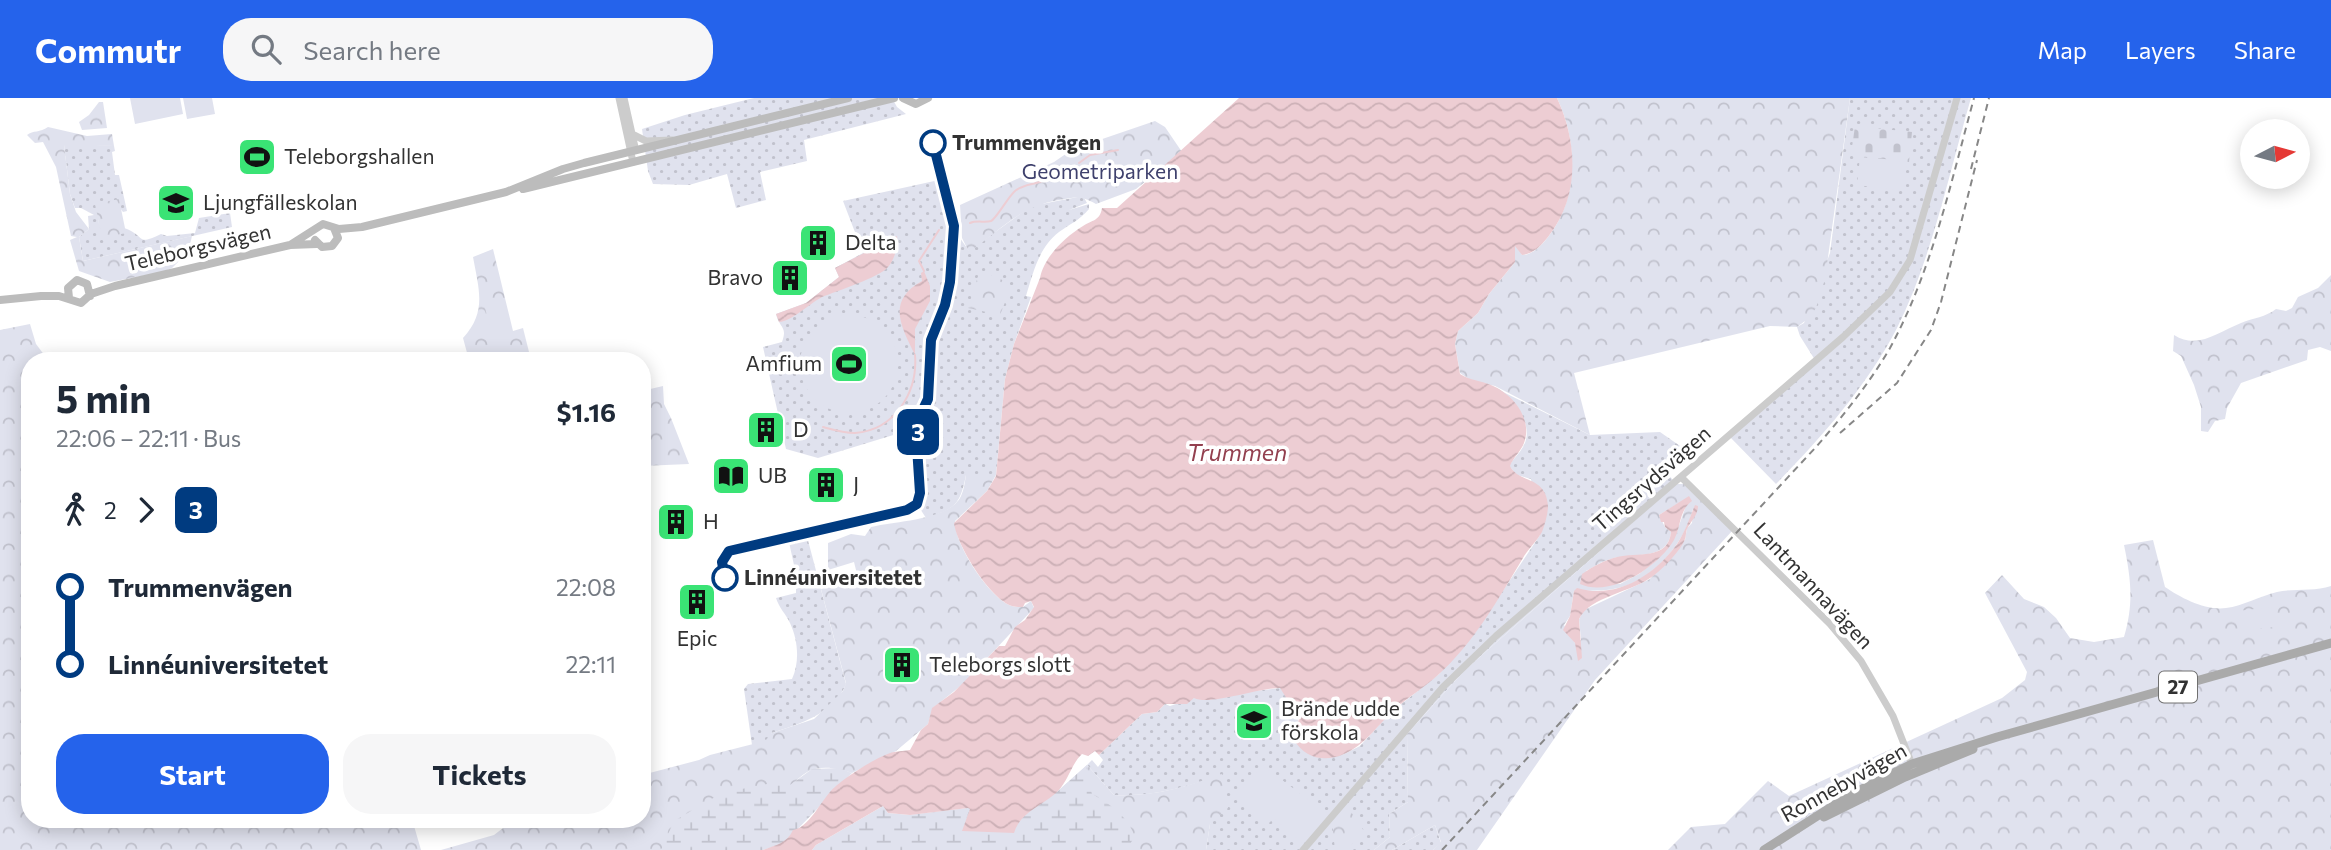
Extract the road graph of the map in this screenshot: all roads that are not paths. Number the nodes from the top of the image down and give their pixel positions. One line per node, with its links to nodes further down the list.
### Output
1 (619, 98): 9 (street)
2 (624, 98): 7 (street)
3 (848, 98): 8 (main road)
4 (900, 98): 5 (main road); 9 (main road)
5 (928, 98)
6 (1957, 98): 24 (street, Tingsrydsvägen)
7 (632, 134): 8 (street); 9 (street)
8 (673, 140): 9 (main road)
9 (634, 156): 10 (main road); 10 (main road)
10 (506, 191): 11 (main road)
11 (362, 227): 12 (main road); 14 (main road)
12 (334, 228): 13 (main road); 14 (main road)
13 (316, 229): 15 (main road); 16 (main road, Teleborgsvägen)
14 (337, 240): 15 (main road)
15 (317, 244): 16 (main road, Teleborgsvägen)
16 (290, 245): 18 (main road, Teleborgsvägen)
17 (88, 285): 18 (main road, Teleborgsvägen); 19 (main road); 21 (main road)
18 (115, 286): 21 (main road, Teleborgsvägen)
19 (68, 288): 20 (main road); 22 (main road)
20 (41, 296): 22 (main road); 23 (main road)
21 (90, 296): 22 (main road)
22 (69, 298)
23 (0, 300)
24 (1681, 477): 26 (street, Lantmannavägen); 27 (street, Tingsrydsvägen)
25 (2331, 643): 26 (main road, Ronnebyvägen / 27)
26 (1914, 768): 28 (main road, Ronnebyvägen / 27)
27 (1303, 850)
28 (1766, 850)

